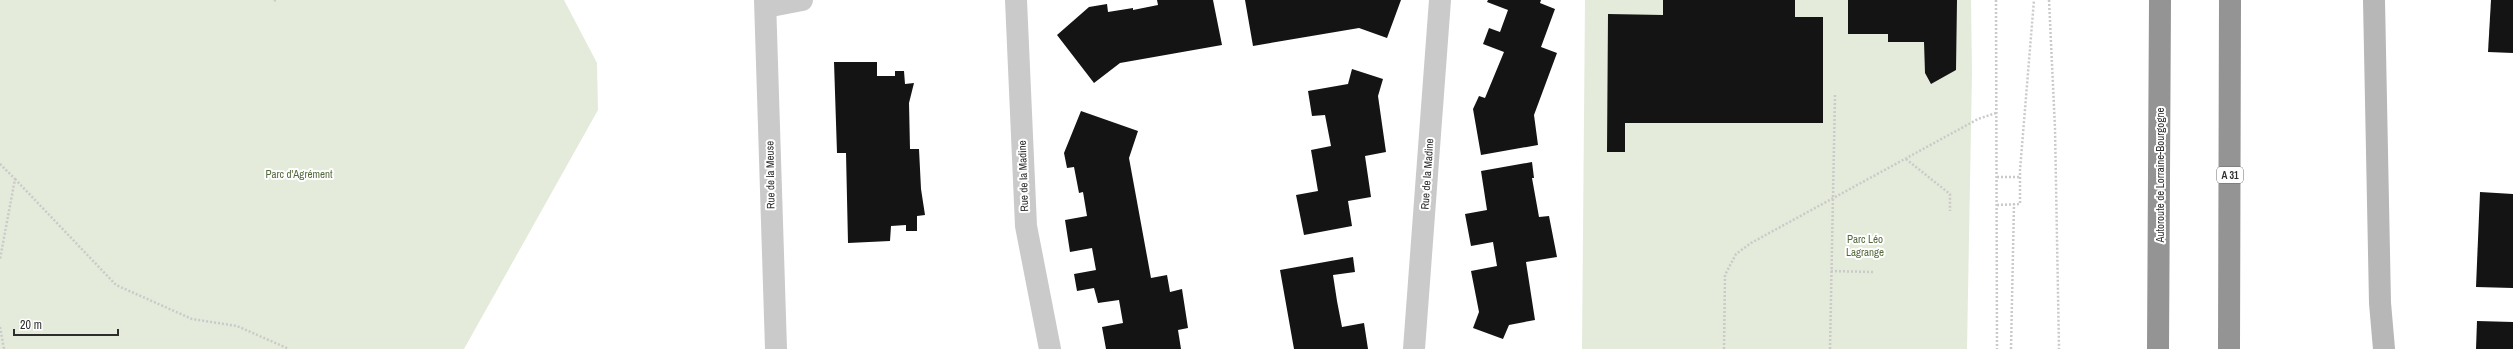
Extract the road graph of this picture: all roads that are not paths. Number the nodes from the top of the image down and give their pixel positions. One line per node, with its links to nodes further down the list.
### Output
1 (802, 0): 7 (street)
2 (1016, 0): 10 (street, Rue de la Madine)
3 (1440, 0): 11 (street, Rue de la Madine)
4 (2160, 0): 12 (highway, Autoroute de Lorraine-Bourgogne)
5 (2230, 0): 13 (highway, A 31)
6 (2374, 0): 8 (main road)
7 (766, 3): 9 (street, Rue de la Meuse)
8 (2380, 303): 14 (main road); 15 (main road)
9 (776, 349)
10 (1050, 349)
11 (1414, 349)
12 (2158, 349)
13 (2229, 349)
14 (2377, 349)
15 (2384, 349)

